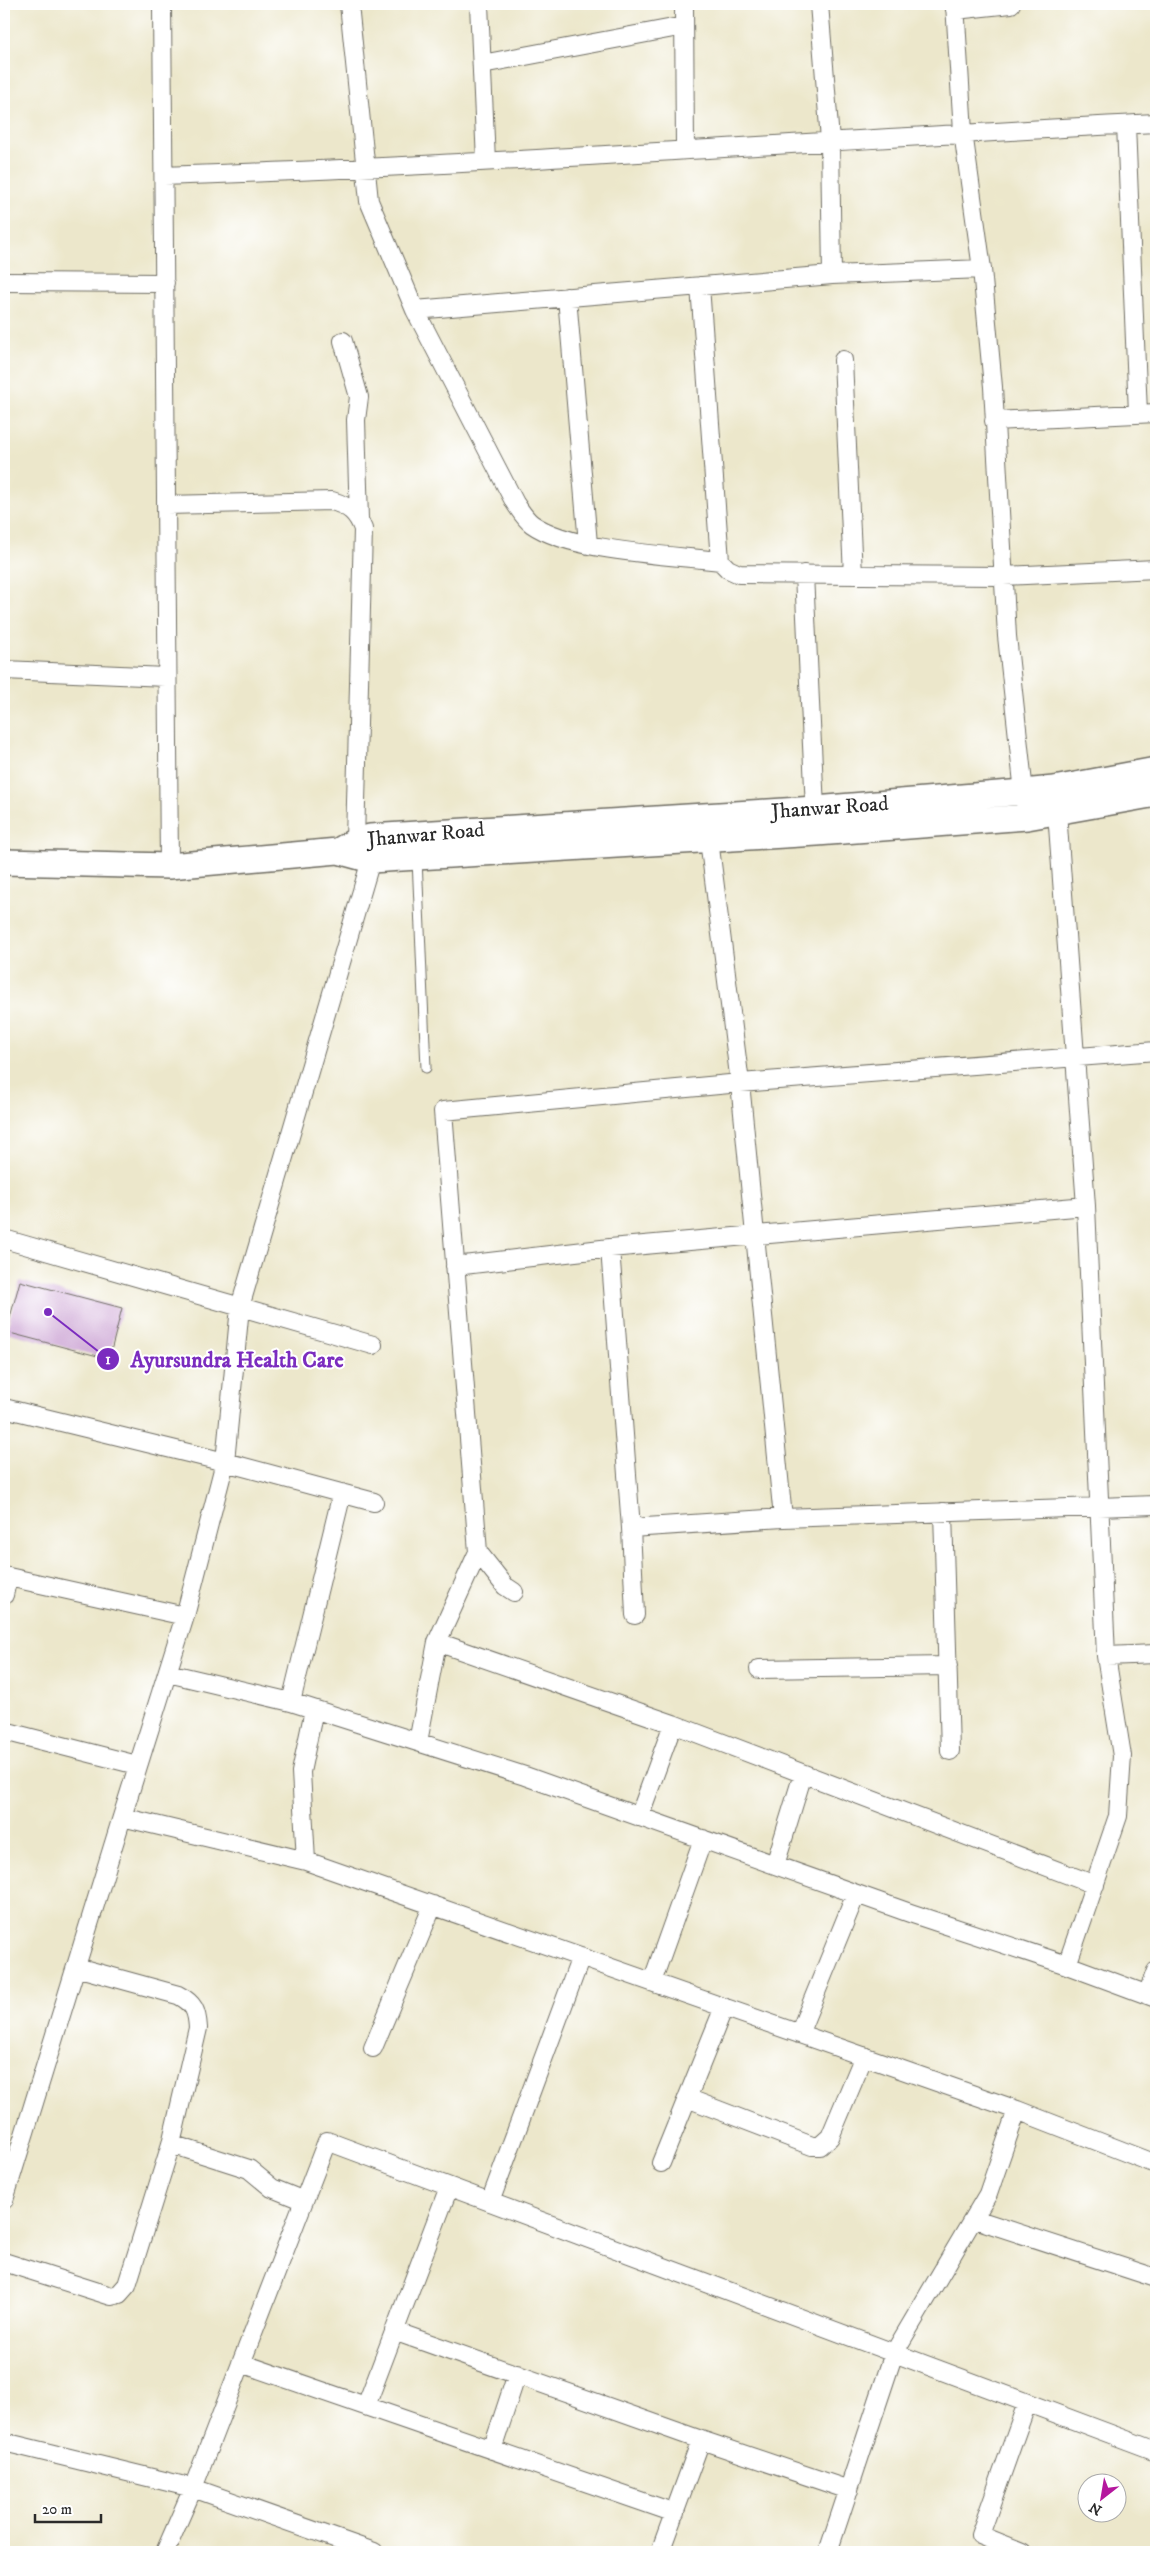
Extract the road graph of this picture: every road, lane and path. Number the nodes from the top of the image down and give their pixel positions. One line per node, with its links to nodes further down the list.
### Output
1 (162, 4): 17 (street)
2 (349, 4): 16 (street)
3 (479, 4): 9 (street)
4 (684, 4): 8 (street)
5 (819, 4): 13 (street)
6 (1011, 4): 7 (street)
7 (955, 7): 12 (street)
8 (684, 26): 9 (street); 14 (street)
9 (482, 64): 15 (street)
10 (1156, 123): 11 (street)
11 (1126, 125): 12 (street); 27 (street)
12 (963, 132): 13 (street); 18 (street)
13 (830, 140): 14 (street); 19 (street)
14 (685, 149): 15 (street)
15 (486, 162): 16 (street)
16 (367, 169): 17 (street); 24 (street)
17 (164, 176): 21 (street)
18 (982, 269): 19 (street); 29 (street)
19 (832, 275): 22 (street)
20 (4, 282): 21 (street)
21 (165, 283): 30 (street)
22 (700, 286): 23 (street); 33 (street)
23 (567, 297): 24 (street); 32 (street)
24 (415, 310): 32 (street)
25 (343, 341): 31 (street)
26 (843, 360): 36 (street)
27 (1138, 413): 28 (street); 29 (street)
28 (1156, 413)
29 (994, 421): 37 (street)
30 (166, 505): 31 (street); 39 (street)
31 (359, 519): 47 (street)
32 (588, 544): 33 (street)
33 (720, 561): 35 (street)
34 (1156, 569): 37 (street)
35 (804, 574): 36 (street); 43 (street)
36 (853, 575): 37 (street)
37 (1003, 576): 41 (street)
38 (4, 670): 39 (street)
39 (166, 677): 50 (street)
40 (1156, 770): 41 (street, Jhanwar Road)
41 (1023, 792): 43 (street, Jhanwar Road); 45 (street)
42 (1156, 794): 44 (street, Jhanwar Road)
43 (815, 810): 47 (street, Jhanwar Road)
44 (1057, 812): 45 (street, Jhanwar Road); 52 (street)
45 (1027, 817): 46 (street, Jhanwar Road)
46 (709, 840): 48 (street, Jhanwar Road); 54 (street)
47 (355, 851): 48 (street, Jhanwar Road); 50 (street); 60 (street)
48 (417, 857): 53 (lane)
49 (4, 862): 50 (street)
50 (169, 866)
51 (1156, 1050): 52 (street)
52 (1077, 1058): 54 (street); 55 (street)
53 (426, 1068)
54 (740, 1083): 56 (street); 59 (street)
55 (1086, 1206): 56 (street); 67 (street)
56 (755, 1237): 58 (street); 69 (street)
57 (4, 1239): 60 (street)
58 (610, 1248): 59 (street); 70 (street)
59 (455, 1266): 71 (street)
60 (240, 1307): 61 (street); 63 (street)
61 (373, 1346)
62 (4, 1408): 63 (street)
63 (225, 1462): 64 (street); 75 (street)
64 (342, 1493): 65 (street); 83 (street)
65 (374, 1502)
66 (1156, 1504): 67 (street)
67 (1099, 1507): 68 (street); 79 (street)
68 (943, 1512): 69 (street); 80 (street)
69 (783, 1518): 70 (street)
70 (630, 1528): 76 (street)
71 (478, 1552): 73 (street); 77 (street)
72 (6, 1577): 74 (street); 75 (street)
73 (514, 1592)
74 (4, 1595)
75 (185, 1616): 82 (street)
76 (635, 1616)
77 (437, 1642): 85 (street); 87 (street)
78 (1156, 1654): 79 (street)
79 (1106, 1656): 96 (street)
80 (948, 1666): 81 (street); 88 (street)
81 (760, 1669)
82 (168, 1673): 83 (street); 89 (street)
83 (291, 1702): 84 (street)
84 (314, 1710): 87 (street); 94 (street)
85 (673, 1724): 90 (street); 92 (street)
86 (4, 1732): 89 (street)
87 (418, 1742): 92 (street)
88 (950, 1751)
89 (137, 1765): 91 (street)
90 (803, 1774): 95 (street); 96 (street)
91 (122, 1817): 94 (street); 101 (street)
92 (639, 1817): 93 (street)
93 (703, 1839): 95 (street); 103 (street)
94 (306, 1860): 98 (street)
95 (775, 1865): 97 (street)
96 (1095, 1885): 100 (street)
97 (856, 1894): 100 (street); 106 (street)
98 (433, 1905): 99 (street); 107 (street)
99 (581, 1957): 103 (street); 117 (street)
100 (1067, 1965): 104 (street)
101 (76, 1967): 111 (street); 115 (street)
102 (1156, 1971): 104 (street)
103 (652, 1982): 105 (street)
104 (1152, 1996)
105 (724, 2007): 106 (street); 109 (street)
106 (799, 2034): 108 (street)
107 (373, 2048)
108 (864, 2056): 109 (street); 110 (street)
109 (687, 2098): 112 (street)
110 (1017, 2110): 113 (street); 118 (street)
111 (171, 2144): 116 (street); 119 (street)
112 (661, 2163)
113 (1156, 2164)
114 (449, 2187): 116 (street); 117 (street); 121 (street)
115 (4, 2200)
116 (304, 2201): 123 (street)
117 (490, 2202): 122 (street)
118 (975, 2219): 120 (street); 122 (street)
119 (4, 2262)
120 (1156, 2278)
121 (394, 2331): 124 (street); 126 (street)
122 (894, 2353): 125 (street); 132 (street)
123 (242, 2363): 126 (street); 131 (street)
124 (517, 2374): 127 (street); 129 (street)
125 (1027, 2403): 130 (street); 134 (street)
126 (366, 2406): 129 (street)
127 (701, 2440): 132 (street); 133 (street)
128 (4, 2442): 131 (street)
129 (492, 2450): 133 (street)
130 (1156, 2452)
131 (193, 2488): 135 (street); 136 (street)
132 (849, 2490): 138 (street)
133 (675, 2513): 137 (street)
134 (1003, 2549): 139 (street)
135 (165, 2552)
136 (374, 2552)
137 (660, 2552)
138 (828, 2552)
139 (1022, 2552)

